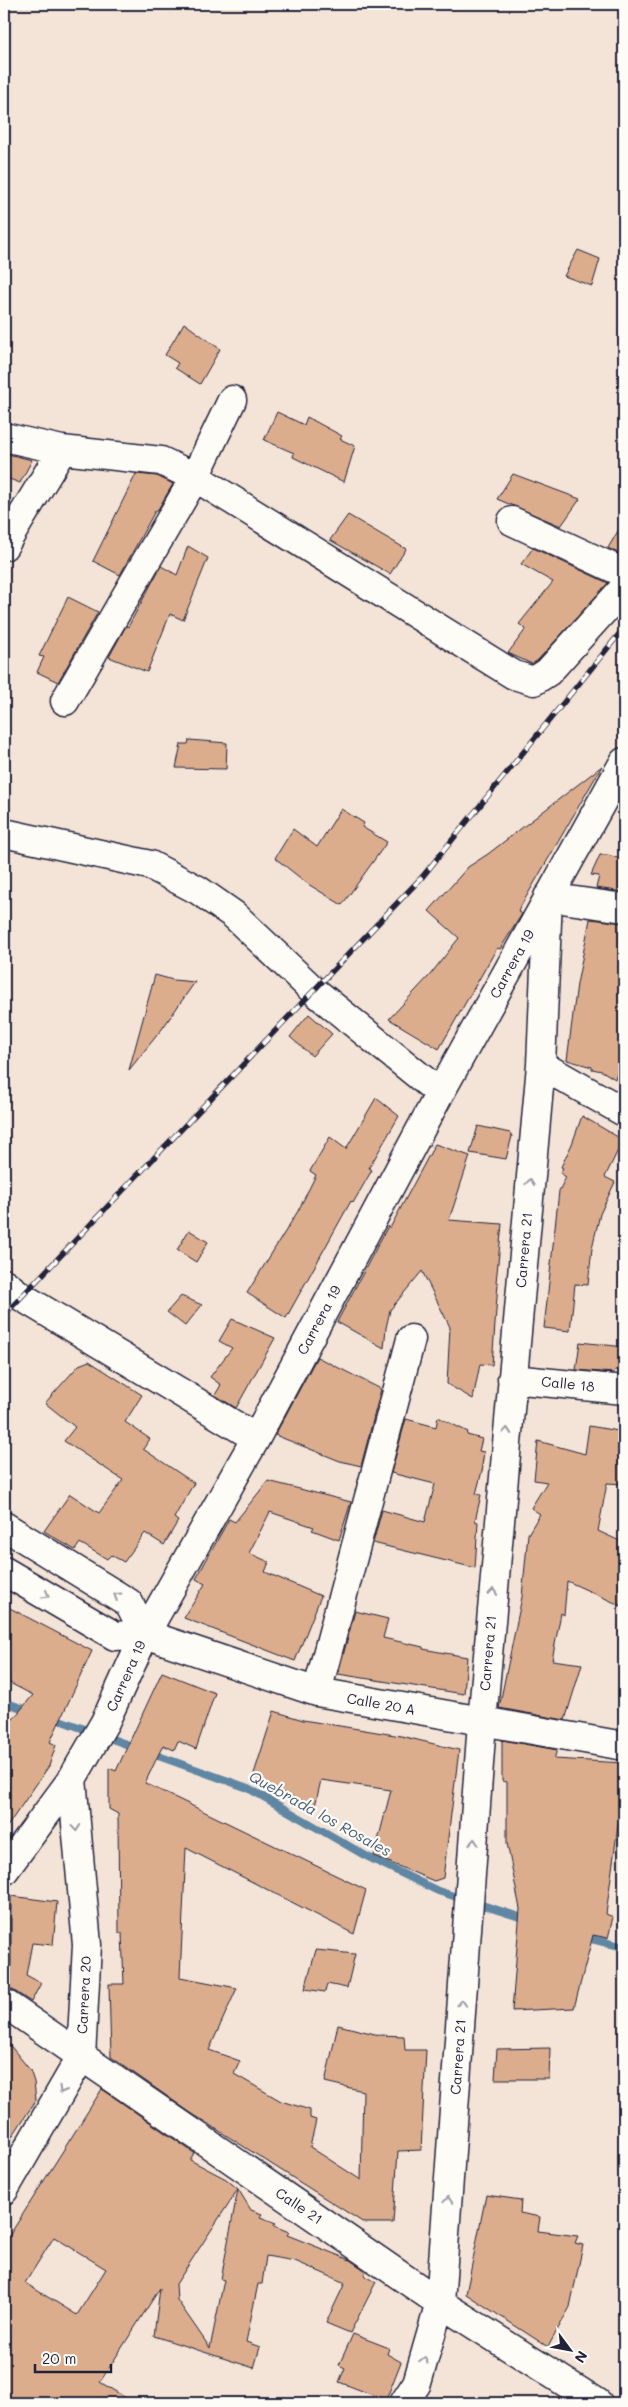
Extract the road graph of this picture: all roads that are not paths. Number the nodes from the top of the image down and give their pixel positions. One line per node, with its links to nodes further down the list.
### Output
1 (232, 400): 4 (street)
2 (4, 437): 3 (street)
3 (62, 450): 4 (street); 6 (street)
4 (195, 477): 8 (street); 9 (street)
5 (512, 521): 7 (street)
6 (4, 546)
7 (624, 573)
8 (624, 588)
9 (65, 701)
10 (624, 762): 12 (street, Carrera 19)
11 (4, 832): 15 (street)
12 (548, 897): 13 (street); 14 (street, Carrera 21); 15 (street, Carrera 19)
13 (624, 908)
14 (541, 1065): 16 (street); 19 (street, Carrera 21, one-way to 14)
15 (440, 1093): 21 (street, Carrera 19)
16 (624, 1112)
17 (4, 1283): 21 (street)
18 (411, 1339): 25 (street)
19 (512, 1379): 20 (street, Calle 18); 26 (street, Carrera 21, one-way to 19)
20 (624, 1390)
21 (256, 1438): 24 (street, Carrera 19)
22 (4, 1526): 24 (street, one-way to 22)
23 (4, 1571): 24 (street, Calle 20 A, one-way to 24)
24 (145, 1634): 25 (street, Calle 20 A); 28 (street, Carrera 19)
25 (317, 1692): 26 (street, Calle 20 A)
26 (482, 1722): 27 (street, Calle 20 A); 33 (street, Carrera 21, one-way to 26)
27 (624, 1746)
28 (76, 1773): 29 (street, Carrera 19); 31 (street, Carrera 20, one-way to 31)
29 (4, 1871)
30 (4, 2003): 31 (street, Calle 21)
31 (81, 2057): 32 (street, Carrera 20, one-way to 32); 33 (street, Calle 21)
32 (4, 2190)
33 (440, 2303): 34 (street, Carrera 21, one-way to 33); 35 (street, Calle 21)
34 (404, 2403)
35 (598, 2403)

